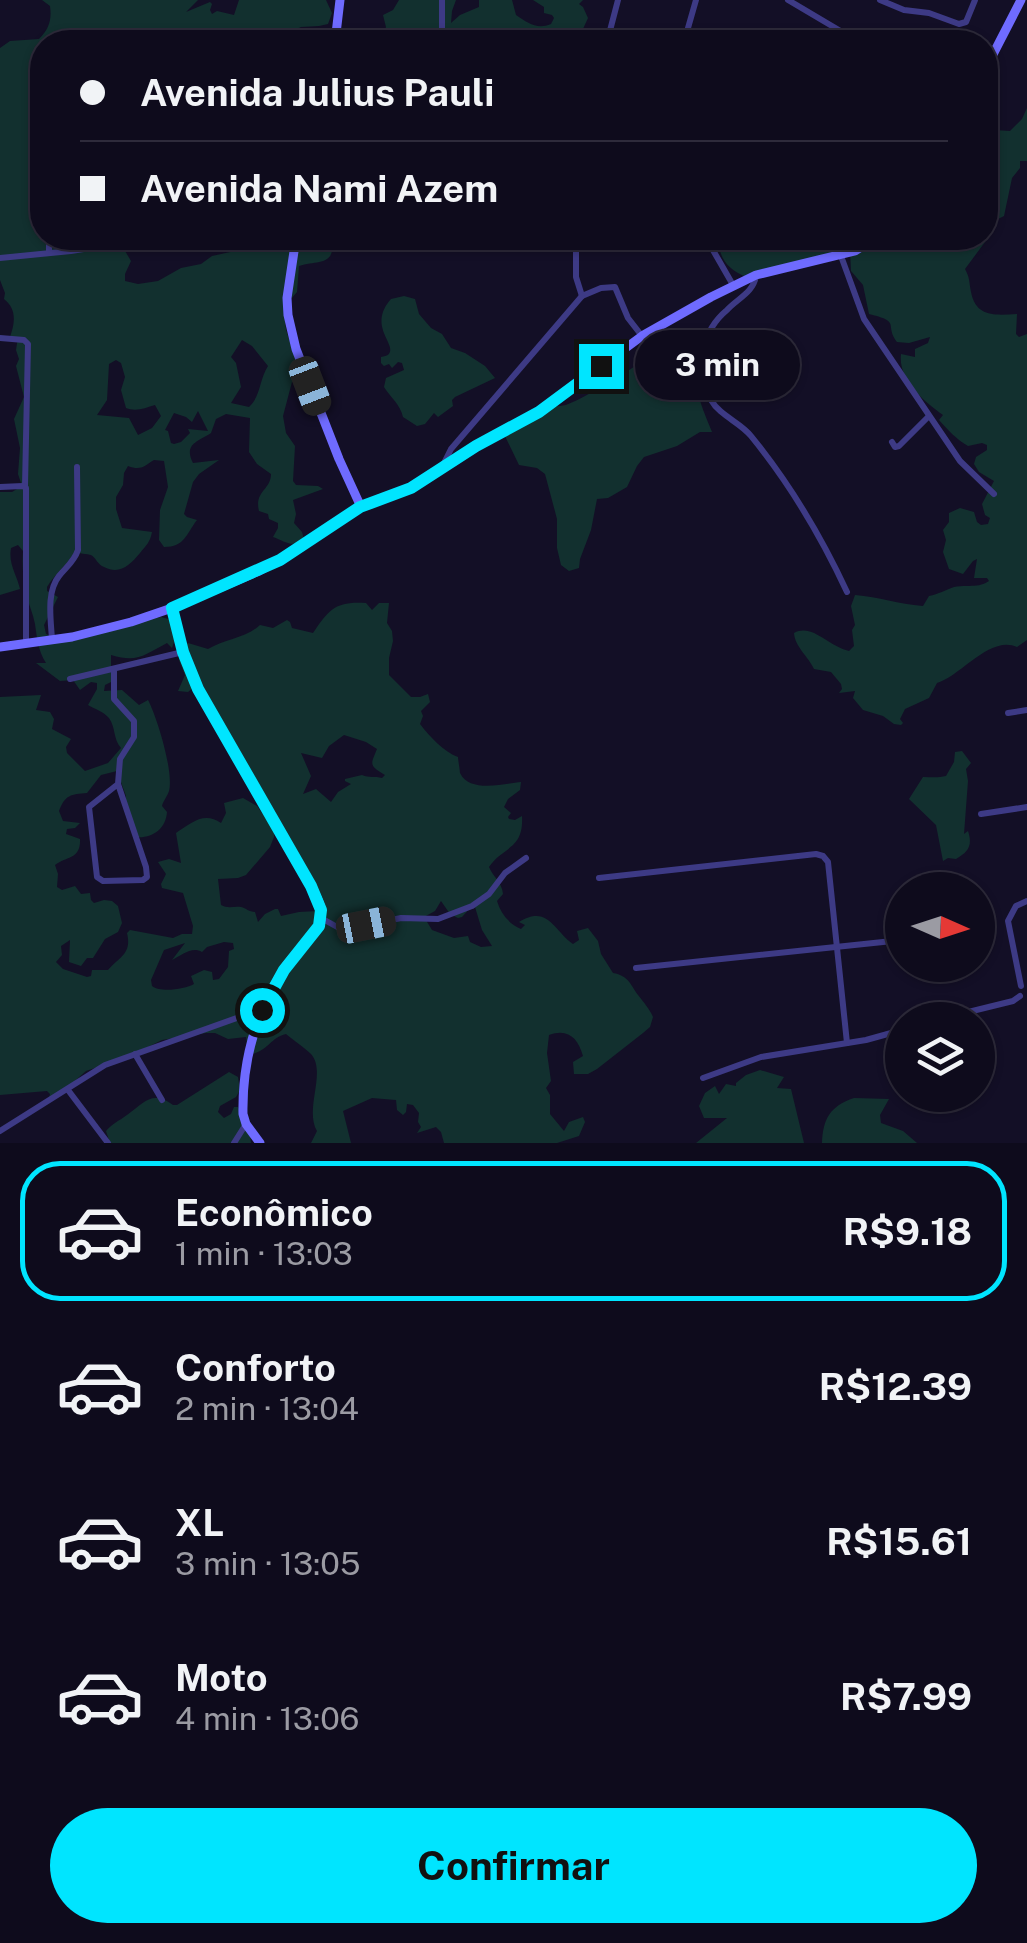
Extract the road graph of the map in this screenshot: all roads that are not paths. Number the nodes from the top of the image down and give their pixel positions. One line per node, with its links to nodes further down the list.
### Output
1 (340, 0): 9 (street)
2 (442, 0): 10 (street)
3 (618, 0): 11 (street)
4 (696, 0): 12 (street)
5 (788, 0): 13 (street)
6 (880, 0): 7 (street)
7 (975, 0)
8 (1021, 0): 14 (street)
9 (336, 30)
10 (442, 30)
11 (610, 30)
12 (687, 30)
13 (839, 30)
14 (998, 45)
15 (49, 250): 21 (street)
16 (75, 250): 21 (street)
17 (294, 250): 36 (street)
18 (576, 250): 26 (street)
19 (713, 250): 25 (street)
20 (857, 250): 22 (street)
21 (49, 254): 23 (street)
22 (841, 256): 24 (street); 29 (street)
23 (0, 258)
24 (756, 275): 25 (street); 37 (street)
25 (732, 285): 27 (street)
26 (582, 296): 27 (street); 32 (street)
27 (642, 336): 32 (street)
28 (0, 338): 33 (street)
29 (929, 416): 30 (street); 35 (street)
30 (892, 442)
31 (77, 467): 39 (street)
32 (442, 468): 36 (street)
33 (25, 486): 34 (street); 40 (street)
34 (0, 487)
35 (994, 494)
36 (360, 507): 38 (street)
37 (847, 592)
38 (172, 608): 39 (street); 42 (street)
39 (52, 640): 40 (street)
40 (26, 642): 41 (street)
41 (0, 646)
42 (183, 652): 43 (street); 53 (street)
43 (114, 670): 44 (street); 47 (street)
44 (70, 679)
45 (1027, 710): 46 (street)
46 (1008, 713)
47 (118, 784): 47 (street)
48 (1027, 806): 49 (street)
49 (982, 814)
50 (526, 858): 53 (street)
51 (599, 878): 55 (street)
52 (1027, 901): 57 (street)
53 (321, 918): 60 (street)
54 (885, 942): 55 (street)
55 (837, 946): 56 (street); 62 (street)
56 (636, 968)
57 (1024, 986): 58 (street)
58 (1023, 997): 59 (street)
59 (995, 1005)
60 (262, 1010): 63 (street); 67 (street)
61 (885, 1034): 62 (street)
62 (848, 1043): 64 (street)
63 (135, 1054): 65 (street); 66 (street)
64 (702, 1078)
65 (68, 1090): 68 (street); 69 (street)
66 (162, 1100)
67 (246, 1124): 70 (street); 71 (street)
68 (0, 1131)
69 (108, 1143)
70 (234, 1143)
71 (260, 1143)

